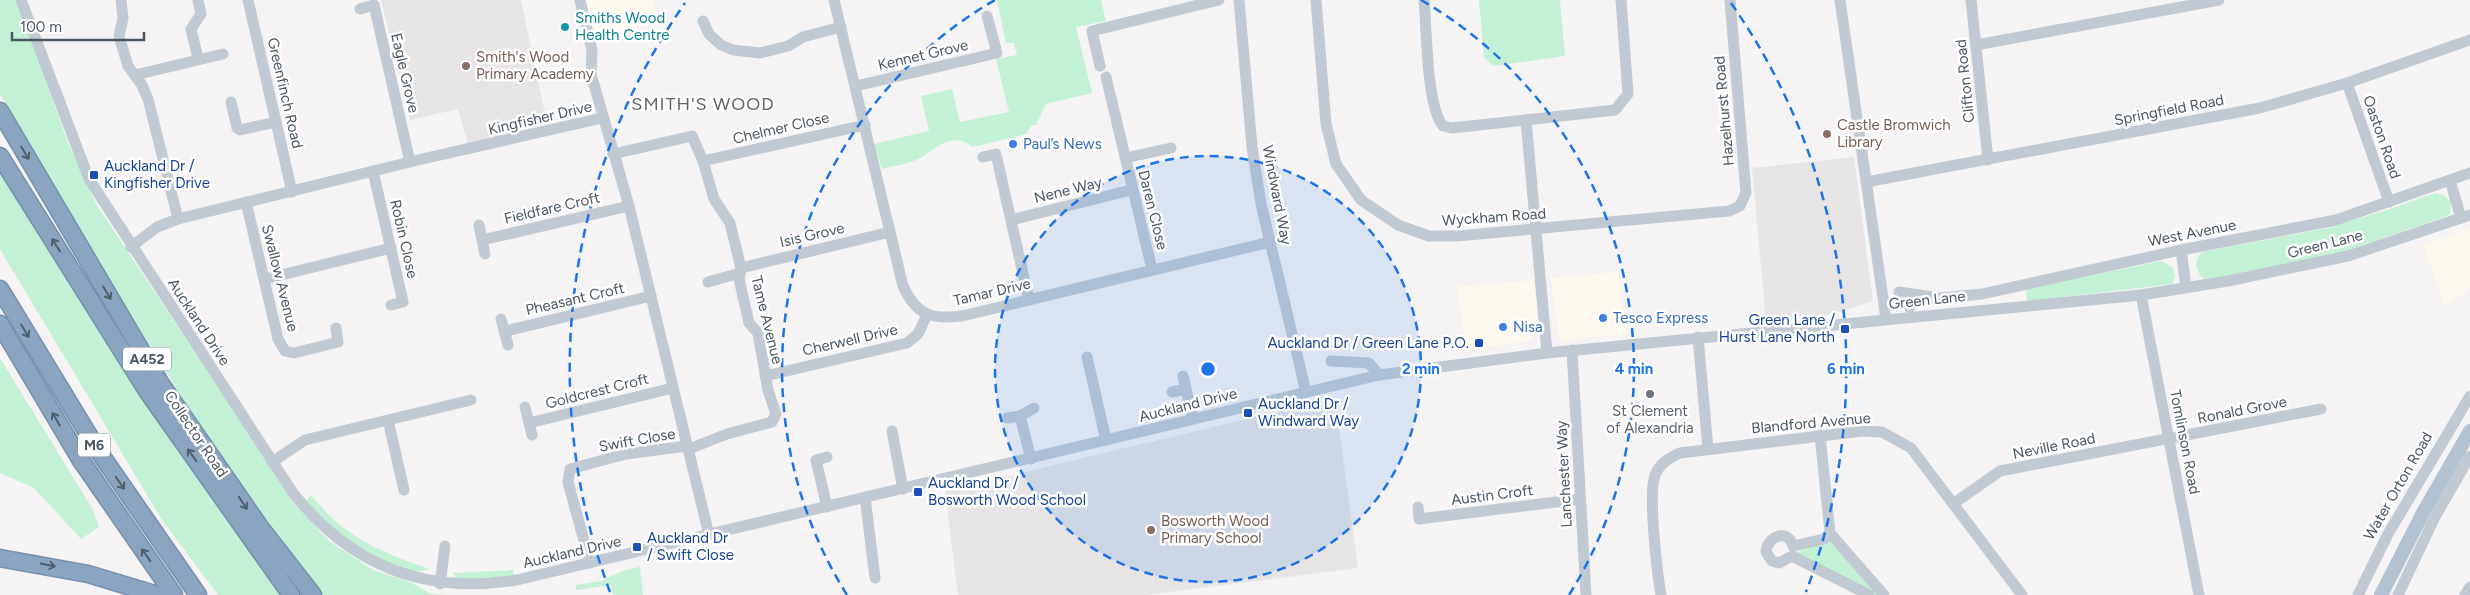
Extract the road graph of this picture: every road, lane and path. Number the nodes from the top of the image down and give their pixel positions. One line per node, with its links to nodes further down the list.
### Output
1 (21, 0): 61 (street, Auckland Drive)
2 (121, 0): 25 (street)
3 (198, 0): 23 (street)
4 (248, 0): 33 (street, Greenfinch Road)
5 (580, 0): 31 (street)
6 (834, 0): 19 (street)
7 (1219, 0): 24 (street)
8 (1239, 0): 60 (street, Windward Way)
9 (1316, 0): 57 (street, Wyckham Road)
10 (1424, 0): 32 (street)
11 (1621, 0): 32 (street)
12 (1730, 0): 52 (street, Hazelhurst Road)
13 (1840, 0): 46 (street)
14 (1971, 0): 21 (street, Clifton Road)
15 (2219, 0): 21 (street)
16 (360, 8): 42 (street, Eagle Grove)
17 (987, 16): 28 (street, Kennet Grove)
18 (703, 21): 19 (street)
19 (841, 27): 28 (street)
20 (2470, 40): 27 (street, Springfield Road)
21 (1976, 45): 40 (street, Clifton Road)
22 (223, 54): 23 (street)
23 (198, 59): 25 (street)
24 (1100, 66)
25 (135, 75): 54 (street)
26 (1106, 77): 39 (street, Daren Close)
27 (2347, 82): 40 (street, Springfield Road); 50 (street, Oaston Road)
28 (856, 86): 34 (street)
29 (231, 102): 33 (street)
30 (0, 111): 140 (highway, Collector Road / A452, one-way to 140)
31 (602, 118): 36 (street, Kingfisher Drive); 42 (street, Kingfisher Drive)
32 (1526, 120): 57 (street)
33 (276, 122): 48 (street, Greenfinch Road)
34 (865, 125): 41 (street, Chelmer Close); 58 (street)
35 (1171, 148): 39 (street, Daren Close)
36 (613, 154): 41 (street, Tame Avenue); 51 (street, Kingfisher Drive)
37 (0, 156): 139 (highway, Collector Road / A452, one-way to 37)
38 (983, 157): 55 (street)
39 (1124, 158): 47 (street, Daren Close)
40 (1988, 160): 46 (street, Springfield Road)
41 (703, 161): 66 (street, Tame Avenue)
42 (410, 162): 43 (street, Kingfisher Drive)
43 (373, 171): 48 (street, Kingfisher Drive); 62 (street, Robin Close)
44 (2470, 173): 45 (street, West Avenue)
45 (2450, 180): 50 (street, West Avenue); 53 (street)
46 (1866, 182): 80 (street)
47 (1131, 190): 55 (street, Nene Way); 65 (street, Daren Close)
48 (292, 192): 49 (street, Kingfisher Drive)
49 (246, 202): 54 (street, Kingfisher Drive); 67 (street, Swallow Avenue)
50 (2389, 202): 63 (street, West Avenue)
51 (629, 206): 59 (street, Fieldfare Croft); 74 (street, Kingfisher Drive)
52 (1729, 211): 57 (street, Wyckham Road)
53 (2465, 216): 69 (street, Green Lane)
54 (178, 219): 61 (street, Kingfisher Drive)
55 (1011, 220): 75 (street)
56 (479, 225): 59 (street)
57 (1535, 230): 87 (street)
58 (890, 232): 66 (street, Isis Grove); 78 (street)
59 (482, 240): 64 (street)
60 (1270, 242): 65 (street, Tamar Drive); 96 (street, Windward Way)
61 (131, 247): 118 (street, Auckland Drive)
62 (391, 248): 67 (street); 76 (street, Robin Close)
63 (2181, 250): 69 (street); 73 (street, West Avenue)
64 (486, 254)
65 (1152, 269): 75 (street, Tamar Drive)
66 (741, 271): 68 (street, Isis Grove); 91 (street, Tame Avenue)
67 (265, 279): 82 (street, Swallow Avenue)
68 (708, 282)
69 (2186, 287): 72 (street, Green Lane)
70 (0, 289): 138 (highway, M6, one-way to 138)
71 (1899, 292): 73 (street, West Avenue)
72 (2140, 294): 80 (street, Green Lane); 112 (street, Tomlinson Road)
73 (1914, 295): 77 (street)
74 (651, 296): 83 (street, Pheasant Croft); 93 (street, Kingfisher Drive)
75 (1029, 300): 78 (street, Tamar Drive)
76 (391, 305)
77 (1910, 308)
78 (927, 315): 91 (street, Cherwell Drive)
79 (501, 319): 83 (street)
80 (1886, 319): 84 (street, Green Lane)
81 (0, 324): 137 (highway, M6, one-way to 81)
82 (336, 328)
83 (506, 331): 85 (street)
84 (1698, 337): 86 (street, Green Lane); 114 (street)
85 (508, 345)
86 (1572, 350): 87 (street, Green Lane); 122 (street, Lanchester Way)
87 (1547, 353): 90 (street, Green Lane)
88 (1087, 357): 111 (street)
89 (1331, 361): 90 (street)
90 (1379, 375): 96 (street, Green Lane)
91 (765, 376): 113 (street, Tame Avenue)
92 (1183, 376): 94 (street)
93 (673, 388): 106 (street, Goldcrest Croft); 113 (street, Kingfisher Drive)
94 (1186, 389): 95 (street); 104 (street)
95 (1172, 392)
96 (1306, 392): 104 (street, Auckland Drive)
97 (2470, 396): 147 (street, Water Orton Road)
98 (471, 400): 105 (street)
99 (525, 407): 106 (street, Goldcrest Croft)
100 (1034, 408): 102 (street)
101 (2321, 409): 112 (street, Ronald Grove)
102 (1020, 416): 103 (street); 117 (street)
103 (1007, 418)
104 (1193, 418): 111 (street, Auckland Drive)
105 (388, 420): 118 (street); 120 (street)
106 (529, 423): 109 (street, Goldcrest Croft)
107 (892, 431): 119 (street)
108 (2470, 431): 126 (main road)
109 (532, 435)
110 (1820, 435): 114 (street, Blandford Avenue); 123 (street, Blandford Avenue); 127 (street)
111 (1106, 440): 117 (street, Auckland Drive)
112 (2169, 440): 123 (street, Neville Road); 146 (street, Tomlinson Road)
113 (688, 448): 128 (street, Kingfisher Drive); 131 (street, Swift Close)
114 (1708, 449): 142 (street, Blandford Avenue)
115 (2470, 456): 126 (street)
116 (827, 457): 124 (street)
117 (1031, 459): 119 (street, Auckland Drive)
118 (272, 462): 133 (street, Auckland Drive)
119 (903, 489): 121 (street, Auckland Drive)
120 (404, 490)
121 (865, 497): 124 (street, Auckland Drive); 132 (street)
122 (1580, 499): 125 (street, Austin Croft); 141 (street, Lanchester Way)
123 (1953, 504): 145 (street, Blandford Avenue)
124 (827, 507): 128 (street, Auckland Drive)
125 (1418, 507)
126 (2430, 514): 148 (main road); 149 (street)
127 (1830, 534): 143 (street); 144 (street)
128 (709, 535): 131 (street, Auckland Drive)
129 (445, 546): 133 (street)
130 (0, 558): 136 (highway, one-way to 136)
131 (590, 563): 134 (street, Auckland Drive)
132 (876, 578)
133 (440, 584): 135 (street, Auckland Drive)
134 (501, 589): 135 (street, Auckland Drive)
135 (476, 591)
136 (158, 595)
137 (174, 595)
138 (198, 595)
139 (291, 595)
140 (313, 595)
141 (1586, 595)
142 (1660, 595)
143 (1869, 595)
144 (1884, 595)
145 (2022, 595)
146 (2199, 595)
147 (2359, 595)
148 (2381, 595)
149 (2398, 595)

